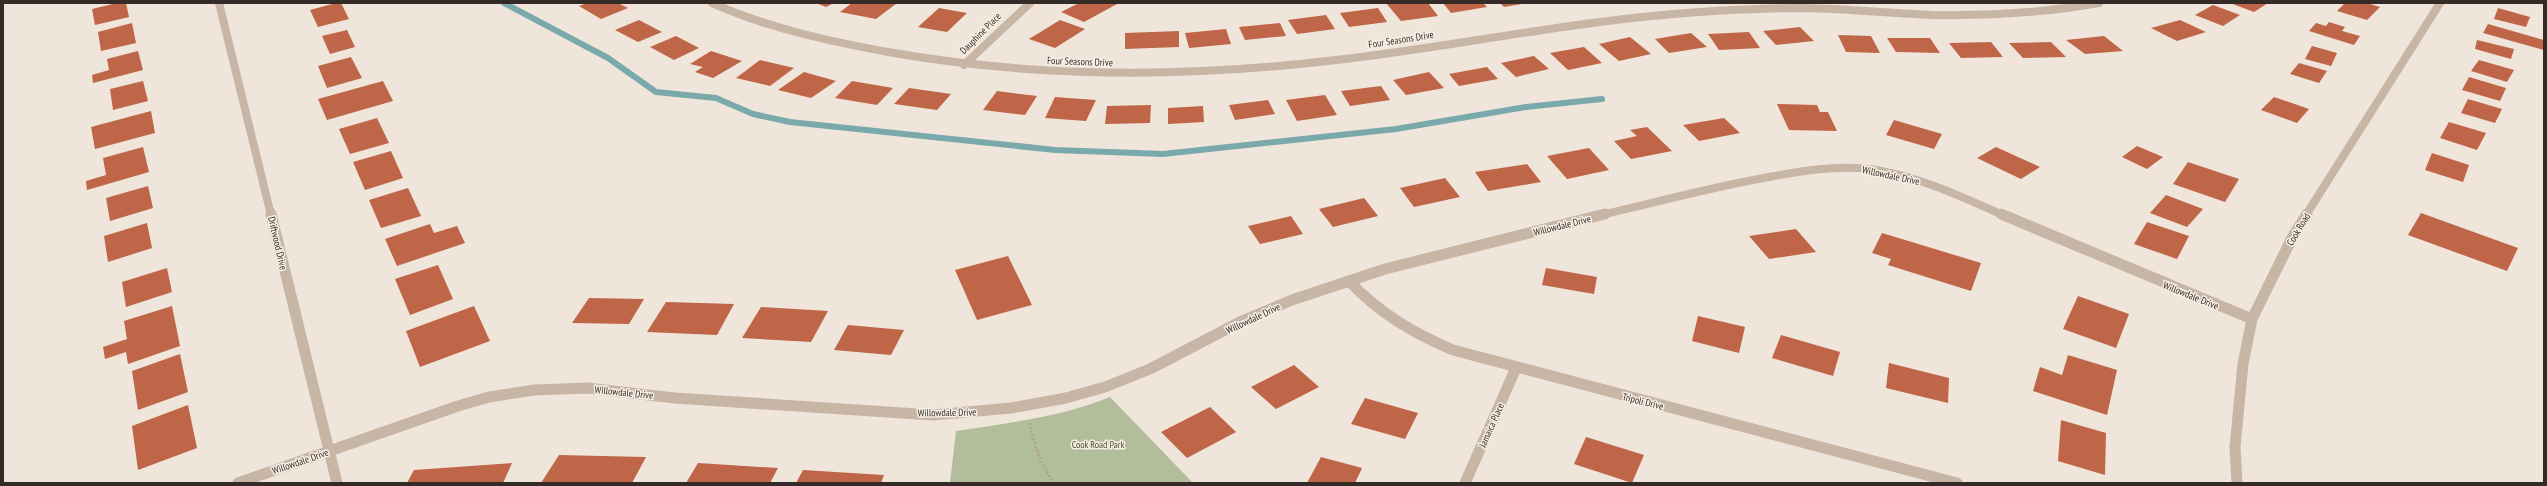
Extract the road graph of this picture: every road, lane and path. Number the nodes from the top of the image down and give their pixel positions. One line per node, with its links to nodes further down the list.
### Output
1 (219, 3): 12 (street, Driftwood Drive)
2 (712, 3): 7 (street, Four Seasons Drive)
3 (1030, 3): 7 (street, Dauphine Place)
4 (2099, 3): 6 (street, Four Seasons Drive)
5 (2440, 3): 9 (street, Cook Road)
6 (1807, 6): 7 (street, Four Seasons Drive)
7 (964, 65)
8 (1349, 281): 9 (street, Willowdale Drive); 10 (street, Tripoli Drive); 11 (street, Willowdale Drive)
9 (2252, 320): 18 (street, Cook Road)
10 (1516, 368): 16 (street, Jamaica Place); 17 (street, Tripoli Drive)
11 (1026, 406): 12 (street, Willowdale Drive); 15 (path)
12 (329, 451): 13 (street, Willowdale Drive); 14 (street, Driftwood Drive)
13 (238, 483)
14 (337, 483)
15 (1053, 483)
16 (1465, 483)
17 (1957, 483)
18 (2237, 483)

